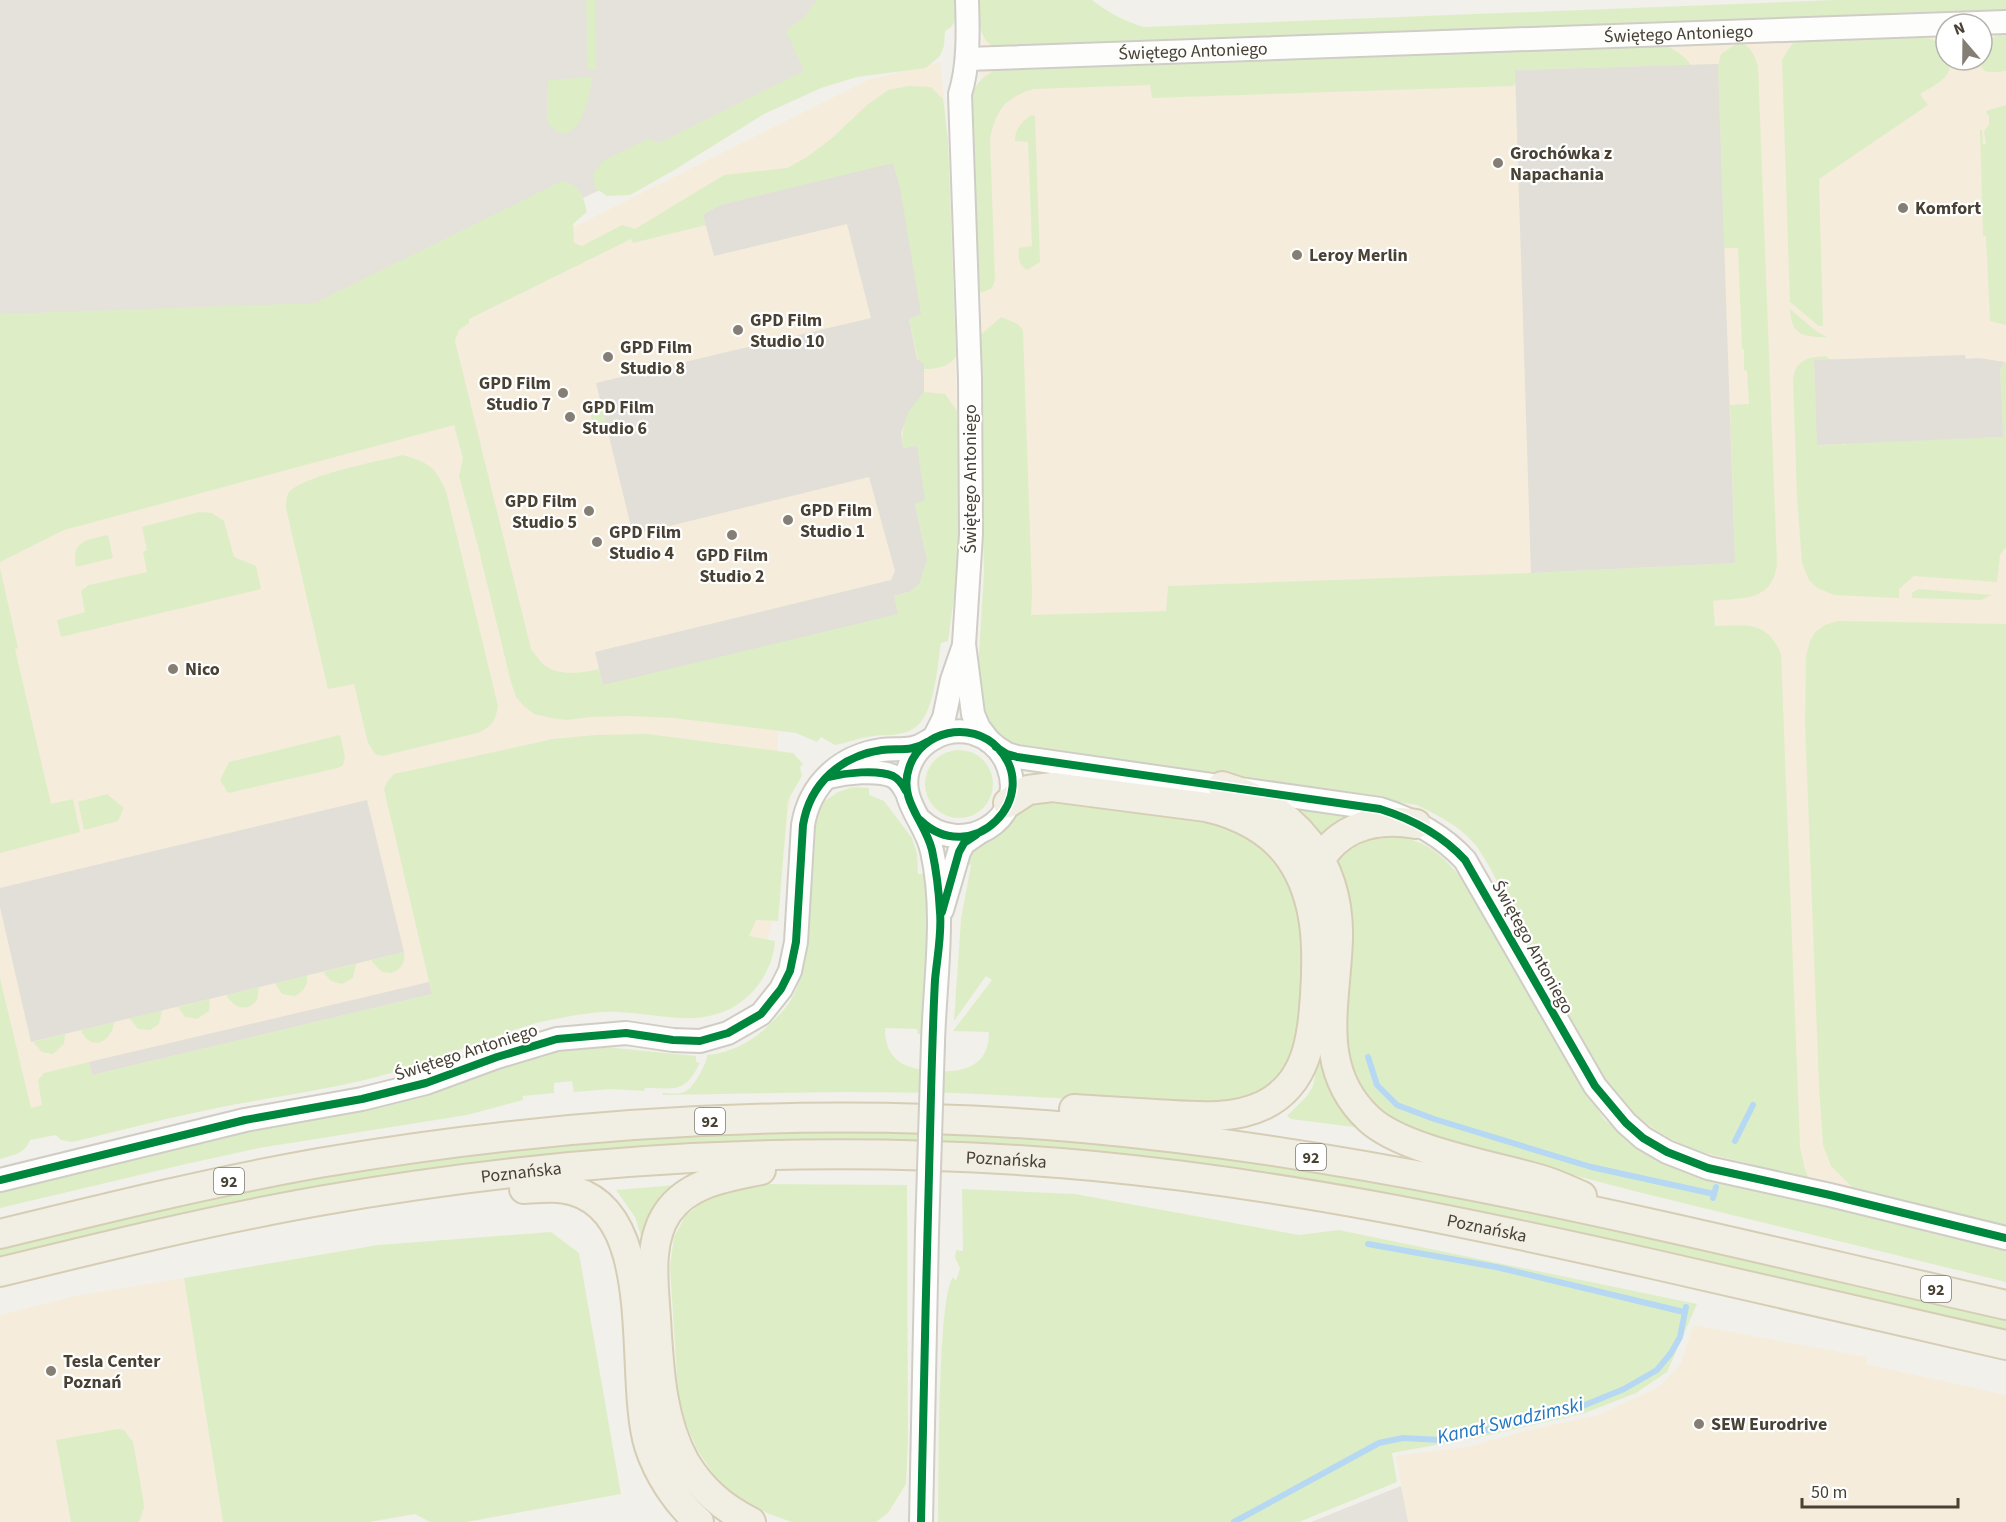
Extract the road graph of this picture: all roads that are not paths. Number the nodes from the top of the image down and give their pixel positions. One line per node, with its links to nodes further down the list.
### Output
1 (967, 0): 3 (street)
2 (2006, 21): 3 (street, Świętego Antoniego)
3 (967, 59): 4 (street, Świętego Antoniego)
4 (964, 644): 5 (street, Świętego Antoniego); 6 (street, Świętego Antoniego)
5 (931, 740): 6 (street); 7 (street, Świętego Antoniego); 9 (street)
6 (993, 744): 8 (street, Świętego Antoniego); 10 (street)
7 (828, 777): 9 (street); 19 (street, Świętego Antoniego)
8 (1222, 786): 12 (street, Świętego Antoniego); 14 (main road)
9 (906, 791): 11 (street)
10 (1008, 803): 13 (street); 15 (main road)
11 (920, 820): 13 (street); 16 (street)
12 (1416, 824): 14 (main road); 23 (street, Świętego Antoniego)
13 (977, 834): 16 (street)
14 (1320, 860): 15 (main road); 21 (main road)
15 (1309, 897): 17 (main road)
16 (941, 915): 29 (street, bridge)
17 (961, 1120): 21 (main road, Poznańska / 92); 22 (main road, Poznańska / 92)
18 (831, 1155): 20 (main road, Poznańska / 92); 26 (main road, Poznańska / 92); 28 (main road)
19 (0, 1180)
20 (399, 1188): 24 (main road, Poznańska / 92); 27 (main road)
21 (1656, 1226): 25 (main road, Poznańska / 92)
22 (0, 1234)
23 (2006, 1238)
24 (0, 1272)
25 (2006, 1305)
26 (2006, 1345)
27 (699, 1522)
28 (752, 1522)
29 (921, 1522)

